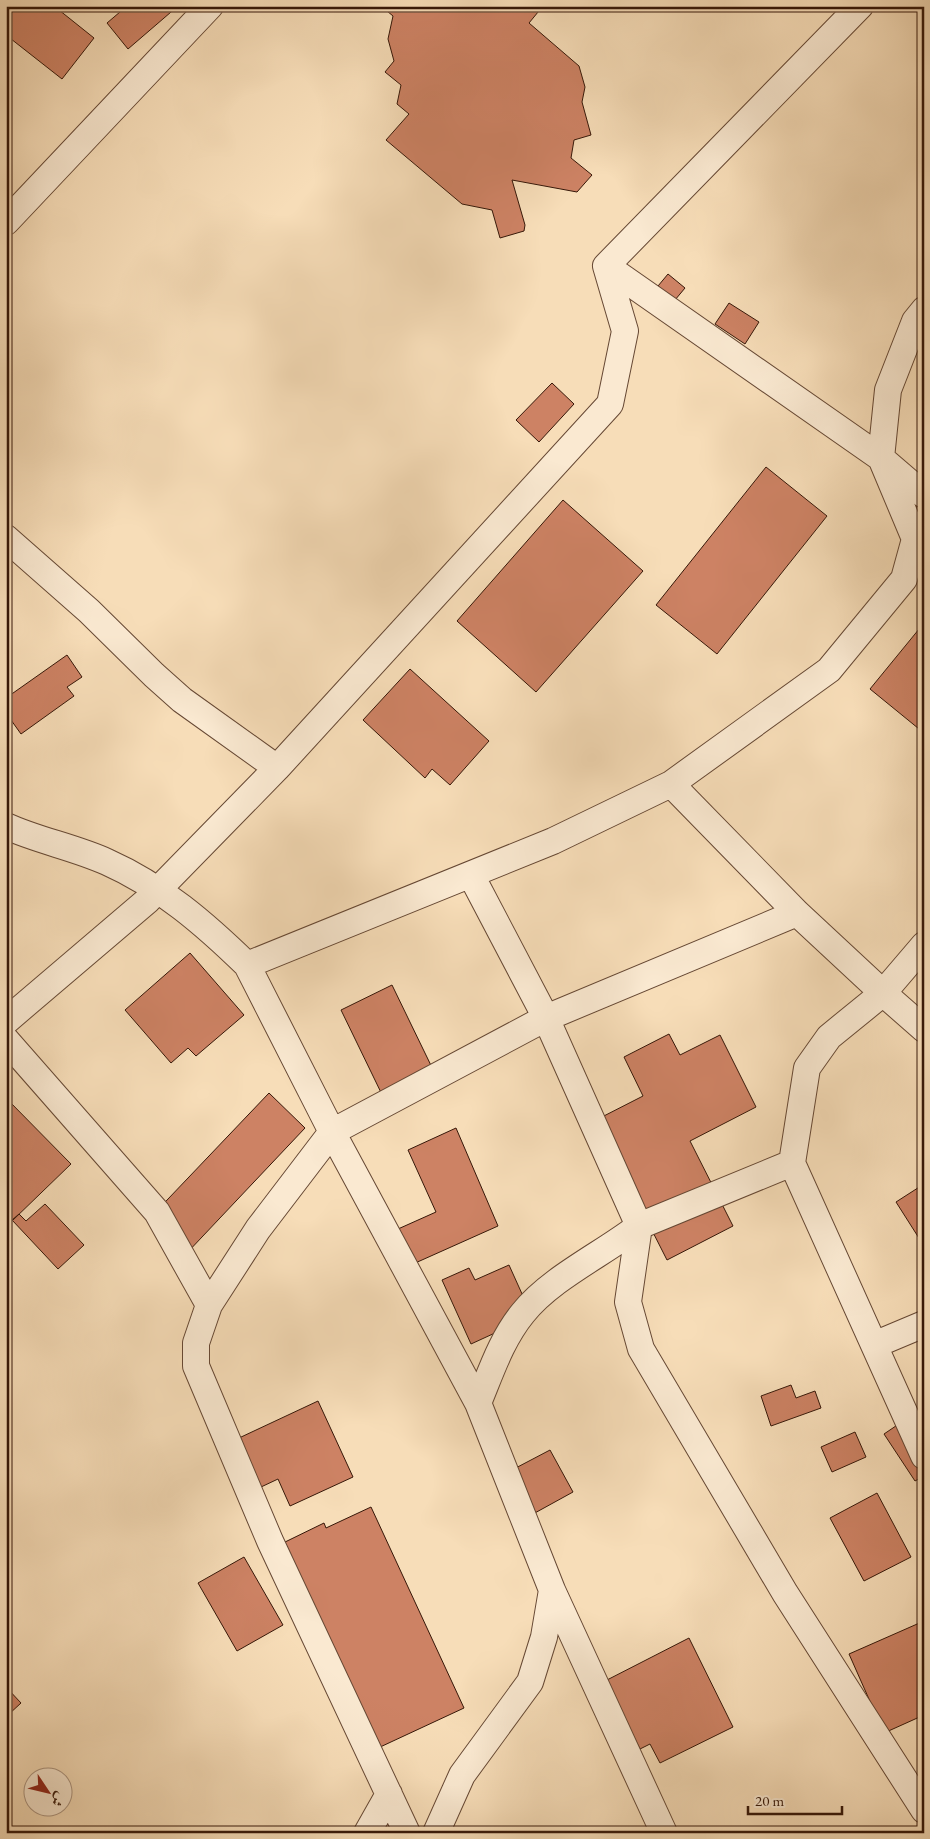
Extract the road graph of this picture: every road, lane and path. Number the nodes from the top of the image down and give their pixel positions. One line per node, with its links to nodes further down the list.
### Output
1 (210, 6): 3 (street)
2 (860, 6): 4 (street)
3 (6, 222)
4 (606, 266): 6 (street); 9 (street)
5 (924, 310): 6 (street)
6 (881, 458): 7 (street); 10 (street)
7 (924, 495)
8 (7, 539): 9 (street)
9 (277, 768): 13 (street)
10 (671, 784): 12 (street); 14 (street)
11 (6, 826): 13 (street)
12 (471, 875): 16 (street); 18 (street)
13 (158, 889): 16 (street); 19 (street)
14 (797, 913): 17 (street); 18 (street)
15 (924, 945): 17 (street)
16 (248, 965): 22 (street)
17 (883, 993): 20 (street); 23 (street)
18 (546, 1018): 22 (street); 24 (street)
19 (6, 1021)
20 (924, 1029)
21 (6, 1040): 25 (street)
22 (332, 1132): 25 (street); 28 (street)
23 (792, 1164): 24 (street); 27 (street)
24 (639, 1226): 28 (street); 32 (street)
25 (209, 1305): 31 (street)
26 (924, 1324): 27 (street)
27 (874, 1346): 29 (street)
28 (478, 1403): 30 (street)
29 (924, 1456)
30 (552, 1590): 35 (street); 36 (street)
31 (388, 1794): 33 (street); 34 (street)
32 (924, 1810)
33 (368, 1833)
34 (407, 1833)
35 (436, 1833)
36 (664, 1833)

